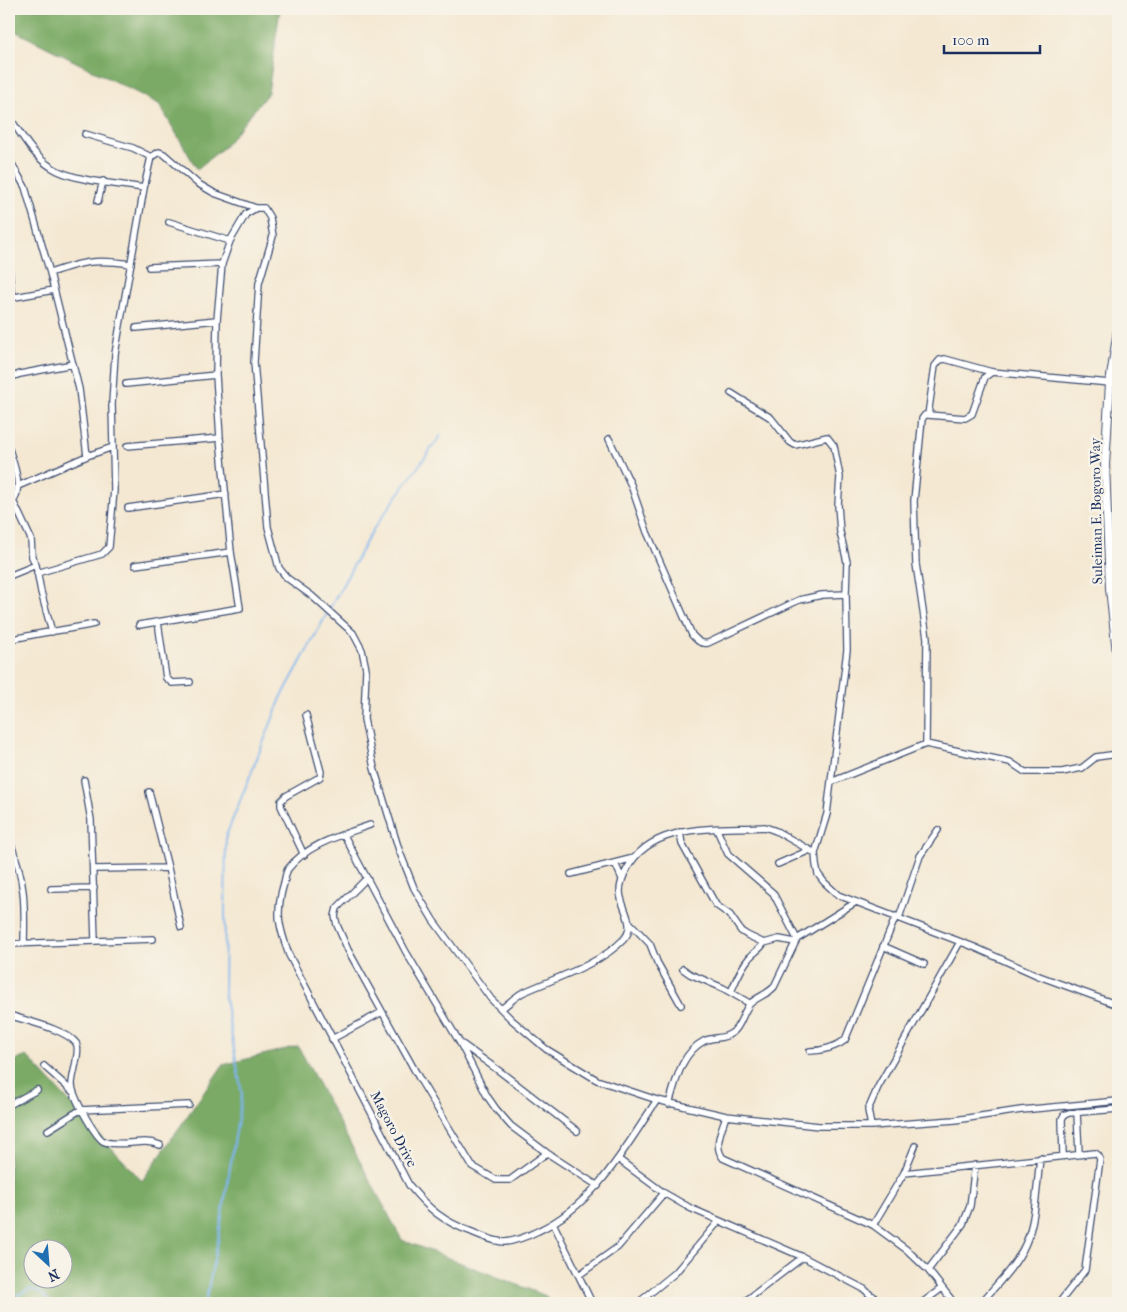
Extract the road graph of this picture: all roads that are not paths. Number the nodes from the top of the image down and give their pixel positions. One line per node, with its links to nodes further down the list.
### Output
1 (14, 124): 5 (street)
2 (85, 134): 3 (street)
3 (151, 157): 6 (street); 8 (street)
4 (9, 159): 15 (street)
5 (103, 181): 6 (street); 7 (street)
6 (144, 188): 11 (street)
7 (98, 201)
8 (256, 208): 10 (street); 95 (street)
9 (169, 222): 10 (street)
10 (230, 241): 12 (street)
11 (131, 264): 15 (street); 33 (street)
12 (222, 264): 13 (street); 17 (street)
13 (149, 267)
14 (9, 269): 16 (street)
15 (50, 273): 16 (street)
16 (54, 290): 20 (street)
17 (217, 320): 18 (street); 23 (street)
18 (136, 328)
19 (1118, 330): 26 (street, Suleiman E. Bogoro Way)
20 (73, 364): 25 (street); 35 (street)
21 (982, 370): 22 (street); 24 (street); 29 (street)
22 (992, 372): 24 (street); 26 (street)
23 (216, 375): 27 (street); 30 (street)
24 (985, 377): 29 (street)
25 (9, 378)
26 (1110, 383): 51 (street, Suleiman E. Bogoro Way)
27 (126, 384)
28 (731, 393): 45 (street)
29 (928, 415): 54 (street)
30 (220, 438): 32 (street); 37 (street)
31 (610, 439): 45 (street)
32 (127, 446)
33 (113, 447): 35 (street); 43 (street)
34 (9, 449): 36 (street)
35 (88, 456): 36 (street)
36 (18, 486): 38 (street)
37 (226, 494): 39 (street); 40 (street)
38 (11, 501): 41 (street)
39 (128, 508)
40 (231, 552): 42 (street); 46 (street)
41 (36, 565): 43 (street); 44 (street)
42 (135, 565)
43 (37, 573): 49 (street)
44 (9, 576)
45 (846, 594): 57 (street)
46 (158, 622): 48 (street); 52 (street)
47 (94, 624): 49 (street)
48 (139, 625)
49 (52, 632): 50 (street)
50 (9, 640)
51 (1118, 662)
52 (190, 682)
53 (306, 715): 66 (street)
54 (926, 744): 55 (street); 57 (street)
55 (1118, 754)
56 (84, 780): 71 (street)
57 (831, 782): 65 (street)
58 (149, 792): 70 (street)
59 (370, 825): 63 (street, Magoro Drive)
60 (717, 830): 62 (street); 65 (street); 82 (street)
61 (938, 830): 78 (street)
62 (680, 832): 67 (street); 85 (street)
63 (344, 835): 66 (street, Magoro Drive); 73 (street)
64 (10, 842): 87 (street)
65 (812, 851): 69 (street); 77 (street)
66 (304, 854): 98 (street, Magoro Drive)
67 (634, 858): 68 (street); 74 (street)
68 (615, 863): 72 (street); 74 (street)
69 (778, 864)
70 (168, 868): 71 (street); 80 (street)
71 (93, 869): 75 (street)
72 (571, 874)
73 (367, 878): 96 (street); 99 (street)
74 (622, 879): 79 (street)
75 (94, 888): 76 (street); 83 (street)
76 (51, 889)
77 (856, 902): 78 (street); 82 (street)
78 (897, 917): 84 (street); 88 (street)
79 (630, 923): 93 (street); 95 (street)
80 (181, 927)
81 (153, 939): 83 (street)
82 (796, 940): 85 (street); 92 (street)
83 (95, 941): 87 (street)
84 (960, 942): 94 (street); 113 (street)
85 (764, 943): 91 (street)
86 (9, 944): 87 (street)
87 (24, 944)
88 (883, 946): 89 (street); 100 (street)
89 (924, 964)
90 (683, 969): 91 (street)
91 (731, 992): 92 (street)
92 (749, 1003): 106 (street)
93 (681, 1005)
94 (1118, 1005)
95 (501, 1009): 104 (street)
96 (382, 1012): 98 (street); 118 (street)
97 (9, 1015): 103 (street)
98 (332, 1038): 128 (street, Magoro Drive)
99 (460, 1043): 115 (street); 118 (street)
100 (810, 1051)
101 (44, 1066): 103 (street)
102 (37, 1090): 107 (street)
103 (72, 1092): 110 (street)
104 (657, 1100): 106 (street); 122 (street, Magoro Drive)
105 (1118, 1101): 113 (street)
106 (669, 1104): 112 (street)
107 (9, 1105)
108 (189, 1105): 110 (street)
109 (1118, 1109): 111 (street)
110 (80, 1110): 114 (street); 116 (street)
111 (1077, 1112): 119 (street); 120 (street)
112 (726, 1116): 113 (street); 129 (street)
113 (871, 1126)
114 (48, 1130)
115 (577, 1131)
116 (160, 1145)
117 (915, 1146): 124 (street)
118 (548, 1153): 125 (street)
119 (1079, 1154): 120 (street); 145 (street)
120 (1063, 1156): 121 (street)
121 (1040, 1158): 123 (street); 144 (street)
122 (618, 1159): 125 (street, Magoro Drive); 126 (street)
123 (975, 1165): 124 (street); 131 (street)
124 (904, 1173): 129 (street)
125 (598, 1186): 128 (street, Magoro Drive)
126 (664, 1193): 127 (street); 132 (street)
127 (719, 1221): 130 (street); 138 (street)
128 (553, 1223): 132 (street)
129 (873, 1225): 131 (street)
130 (803, 1257): 135 (street); 139 (street)
131 (928, 1270): 133 (street)
132 (579, 1275): 137 (street)
133 (942, 1288): 142 (street); 143 (street)
134 (9, 1293): 136 (street)
135 (873, 1296): 140 (street); 141 (street)
136 (15, 1303)
137 (592, 1303)
138 (638, 1303)
139 (743, 1303)
140 (864, 1303)
141 (879, 1303)
142 (922, 1303)
143 (954, 1303)
144 (981, 1303)
145 (1060, 1303)

